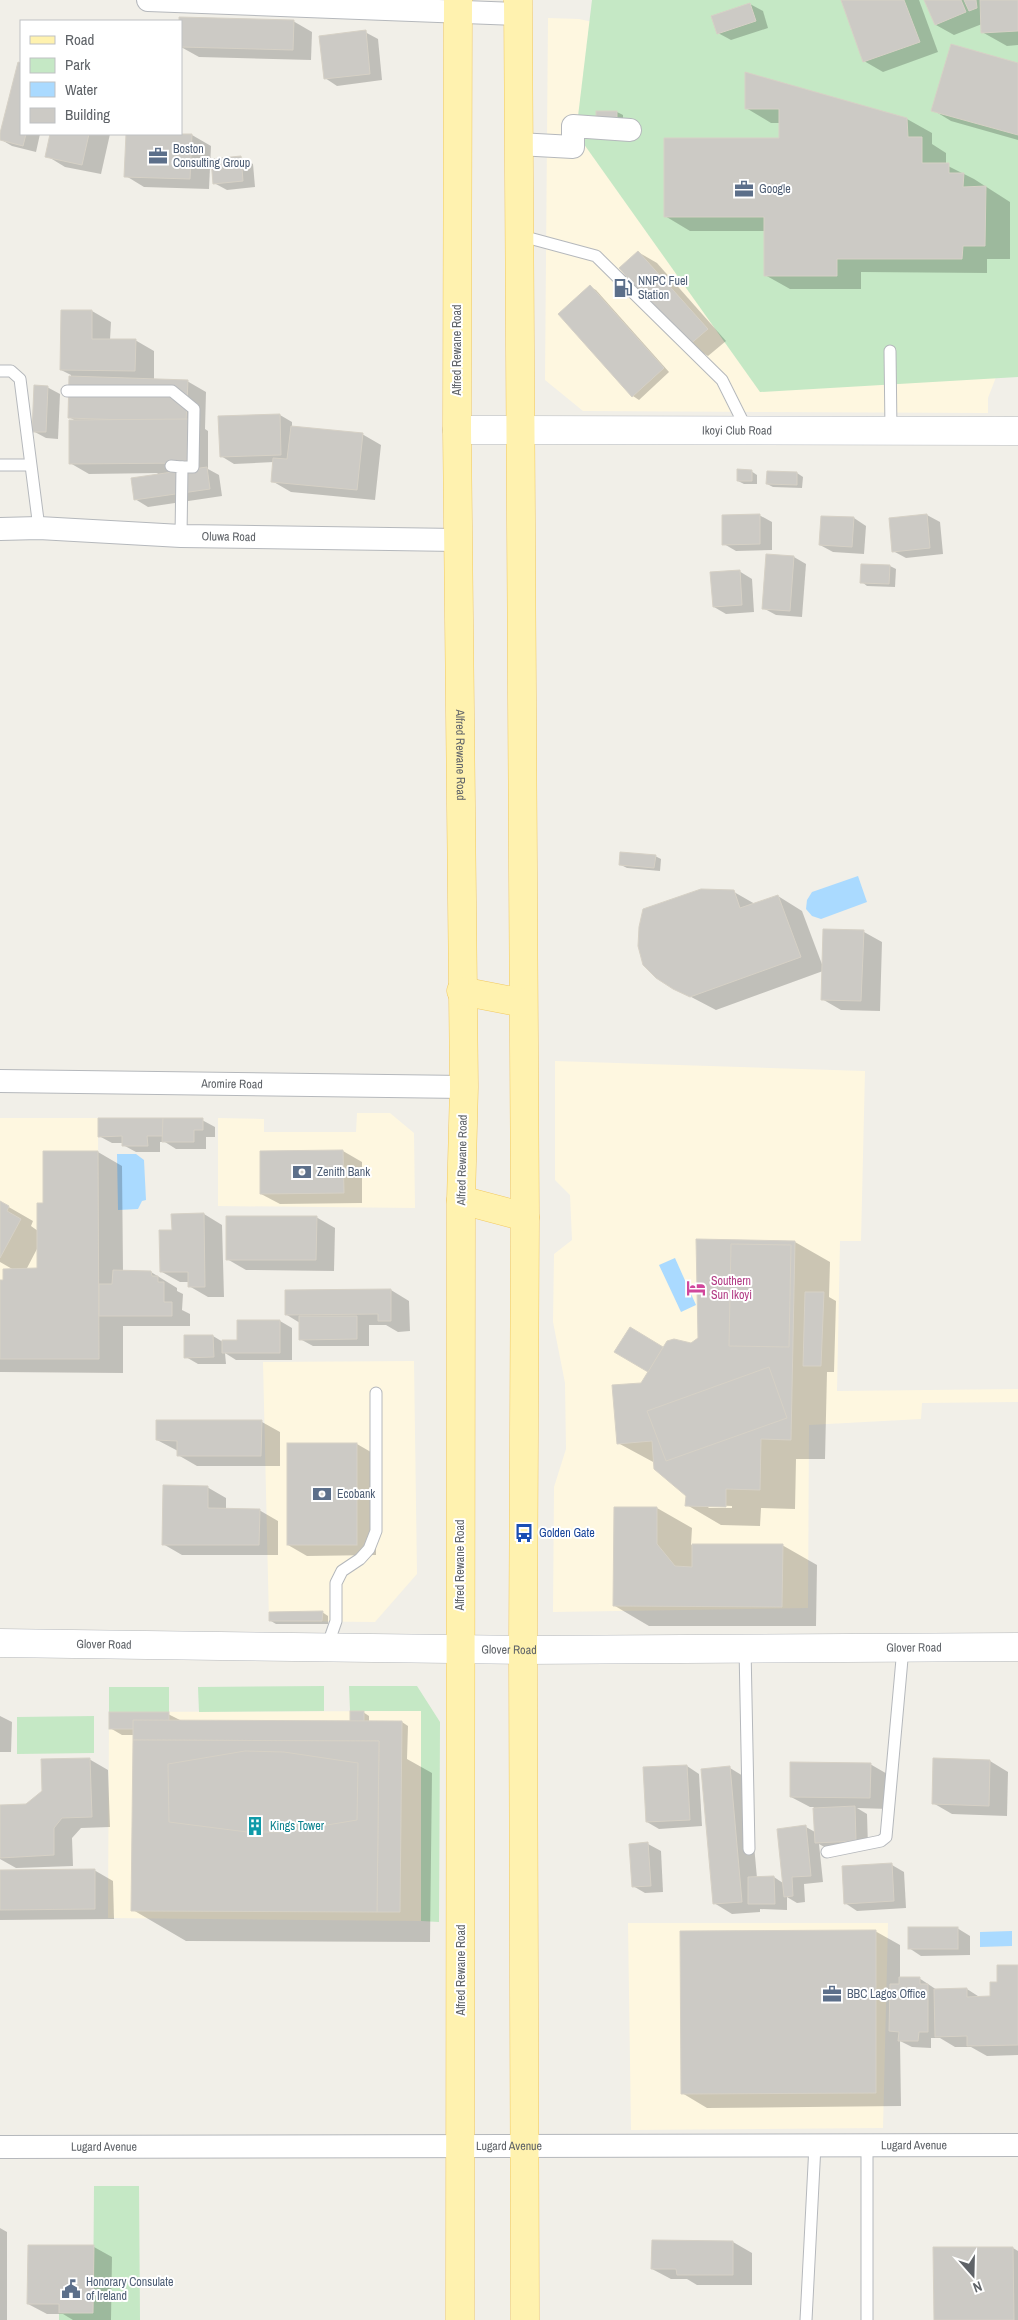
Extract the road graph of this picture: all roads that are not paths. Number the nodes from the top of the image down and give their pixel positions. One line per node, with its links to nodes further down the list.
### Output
1 (148, 0): 2 (street)
2 (458, 5): 3 (street); 10 (main road, Alfred Rewane Road)
3 (518, 7): 5 (main road)
4 (630, 130): 5 (street)
5 (518, 144): 6 (main road)
6 (518, 235): 11 (main road); 12 (lane)
7 (890, 351): 13 (lane)
8 (0, 371): 16 (lane)
9 (66, 391): 19 (lane)
10 (457, 430): 11 (street, Ikoyi Club Road); 20 (main road, Alfred Rewane Road)
11 (519, 430): 12 (street, Ikoyi Club Road); 22 (main road)
12 (747, 430): 13 (street, Ikoyi Club Road)
13 (891, 430): 14 (street, Ikoyi Club Road)
14 (1018, 431)
15 (0, 465): 16 (lane)
16 (30, 465): 17 (lane)
17 (39, 528): 18 (street, Oluwa Road); 19 (street, Oluwa Road)
18 (0, 529)
19 (181, 536): 20 (street, Oluwa Road)
20 (458, 540): 21 (main road, Alfred Rewane Road)
21 (461, 991): 22 (main road); 24 (main road, Alfred Rewane Road)
22 (523, 1003): 26 (main road)
23 (0, 1081): 24 (street, Aromire Road)
24 (464, 1086): 25 (main road, Alfred Rewane Road)
25 (461, 1200): 26 (main road); 33 (main road, Alfred Rewane Road)
26 (525, 1216): 34 (main road)
27 (376, 1393): 29 (lane)
28 (0, 1643): 29 (street, Glover Road)
29 (328, 1646): 33 (street, Glover Road)
30 (1018, 1646): 32 (street, Glover Road)
31 (745, 1648): 32 (street, Glover Road); 34 (street, Glover Road); 35 (lane)
32 (903, 1648): 36 (lane)
33 (460, 1650): 34 (street, Glover Road); 42 (main road, Alfred Rewane Road)
34 (523, 1650): 37 (main road)
35 (749, 1849)
36 (827, 1852)
37 (526, 2145): 38 (street, Lugard Avenue); 42 (street, Lugard Avenue); 44 (main road)
38 (815, 2145): 39 (street, Lugard Avenue); 45 (lane)
39 (867, 2145): 40 (street, Lugard Avenue); 46 (lane)
40 (1018, 2145)
41 (0, 2146): 42 (street, Lugard Avenue)
42 (461, 2147): 43 (main road, Alfred Rewane Road)
43 (460, 2320)
44 (525, 2320)
45 (806, 2320)
46 (867, 2320)

